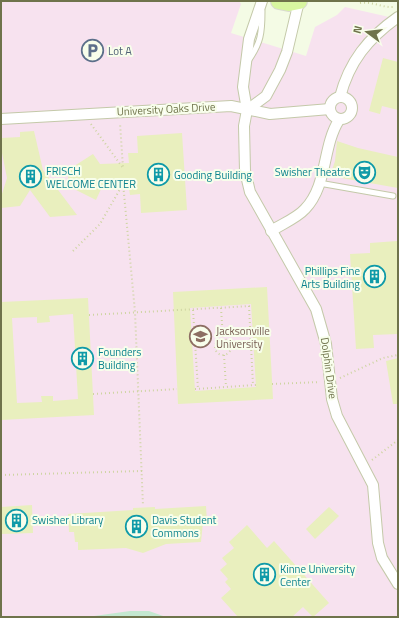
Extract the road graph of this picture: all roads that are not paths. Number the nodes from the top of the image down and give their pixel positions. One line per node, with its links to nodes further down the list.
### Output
1 (279, 1): 2 (main road)
2 (299, 1): 7 (street)
3 (262, 3): 7 (street, Dolphin Drive)
4 (398, 17): 5 (street)
5 (340, 97): 6 (street); 9 (street)
6 (330, 109): 7 (street, University Oaks Drive); 9 (street)
7 (247, 110): 8 (street, University Oaks Drive); 12 (street, Dolphin Drive)
8 (1, 119)
9 (339, 120): 10 (street)
10 (320, 183): 11 (lane); 12 (street)
11 (393, 196)
12 (271, 231): 13 (street, Dolphin Drive)
13 (398, 584)

